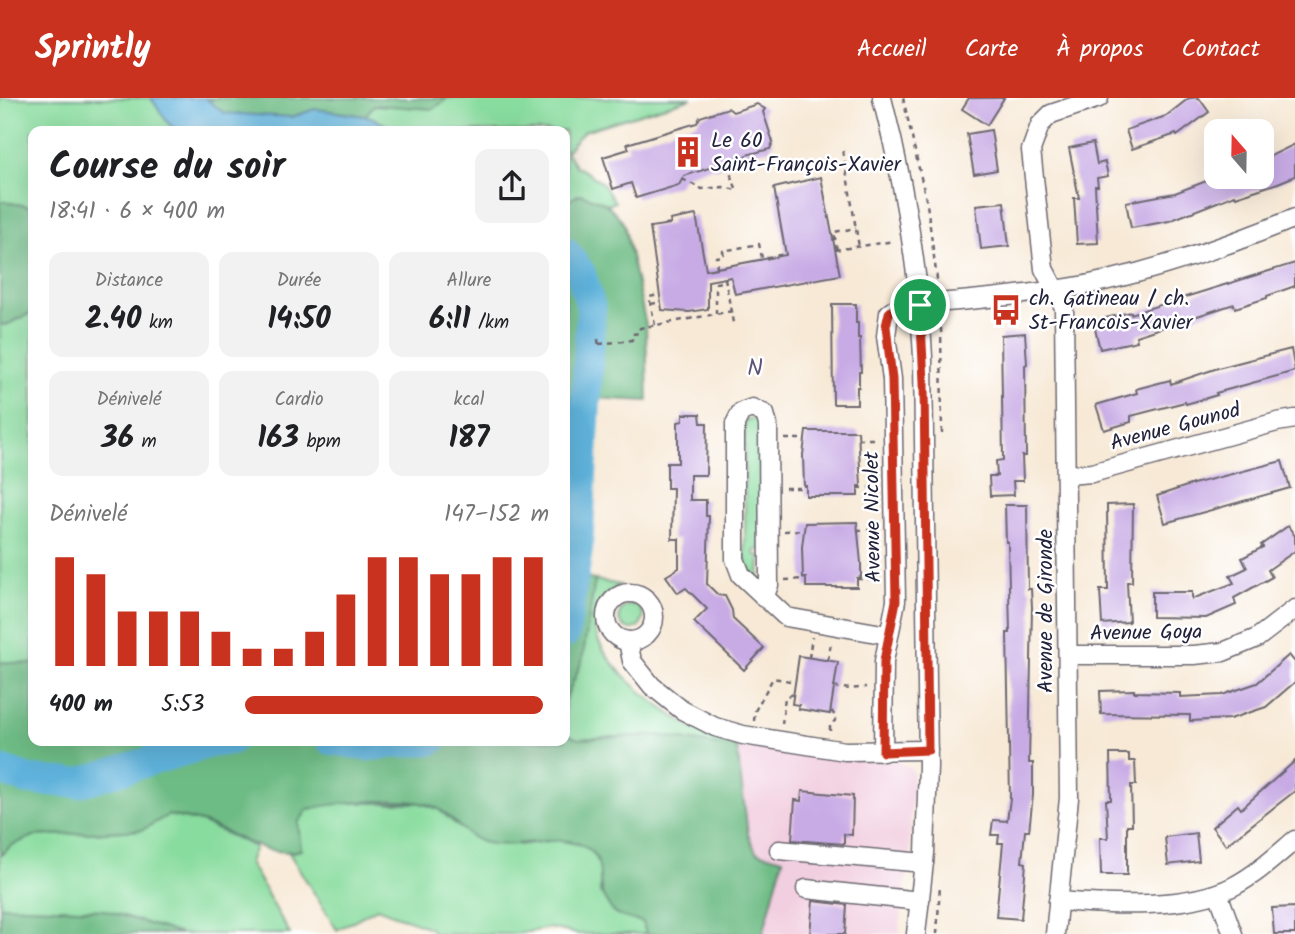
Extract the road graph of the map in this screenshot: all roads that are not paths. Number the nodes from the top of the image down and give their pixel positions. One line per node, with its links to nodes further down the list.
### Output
1 (882, 98): 5 (street)
2 (1099, 98): 4 (street, Avenue de Gironde)
3 (1295, 218): 4 (street)
4 (1055, 289): 5 (street); 7 (street, Avenue de Gironde)
5 (920, 305): 10 (street, Avenue Nicolet); 13 (street)
6 (1295, 419): 7 (street, Avenue Gounod)
7 (1067, 475): 12 (street, Avenue de Gironde)
8 (764, 598): 8 (street); 10 (street)
9 (1295, 609): 12 (street, Avenue Goya)
10 (888, 635): 14 (street, Avenue Nicolet)
11 (628, 641): 14 (street)
12 (1068, 655): 21 (street, Avenue de Gironde)
13 (928, 750): 14 (street); 17 (street)
14 (883, 752)
15 (1295, 840): 19 (street)
16 (779, 850): 17 (street)
17 (924, 863): 20 (street)
18 (806, 889): 20 (street)
19 (1218, 893): 21 (street); 24 (street)
20 (920, 901): 22 (street)
21 (1058, 901): 23 (street, Avenue de Gironde)
22 (916, 930)
23 (1055, 934)
24 (1233, 934)

